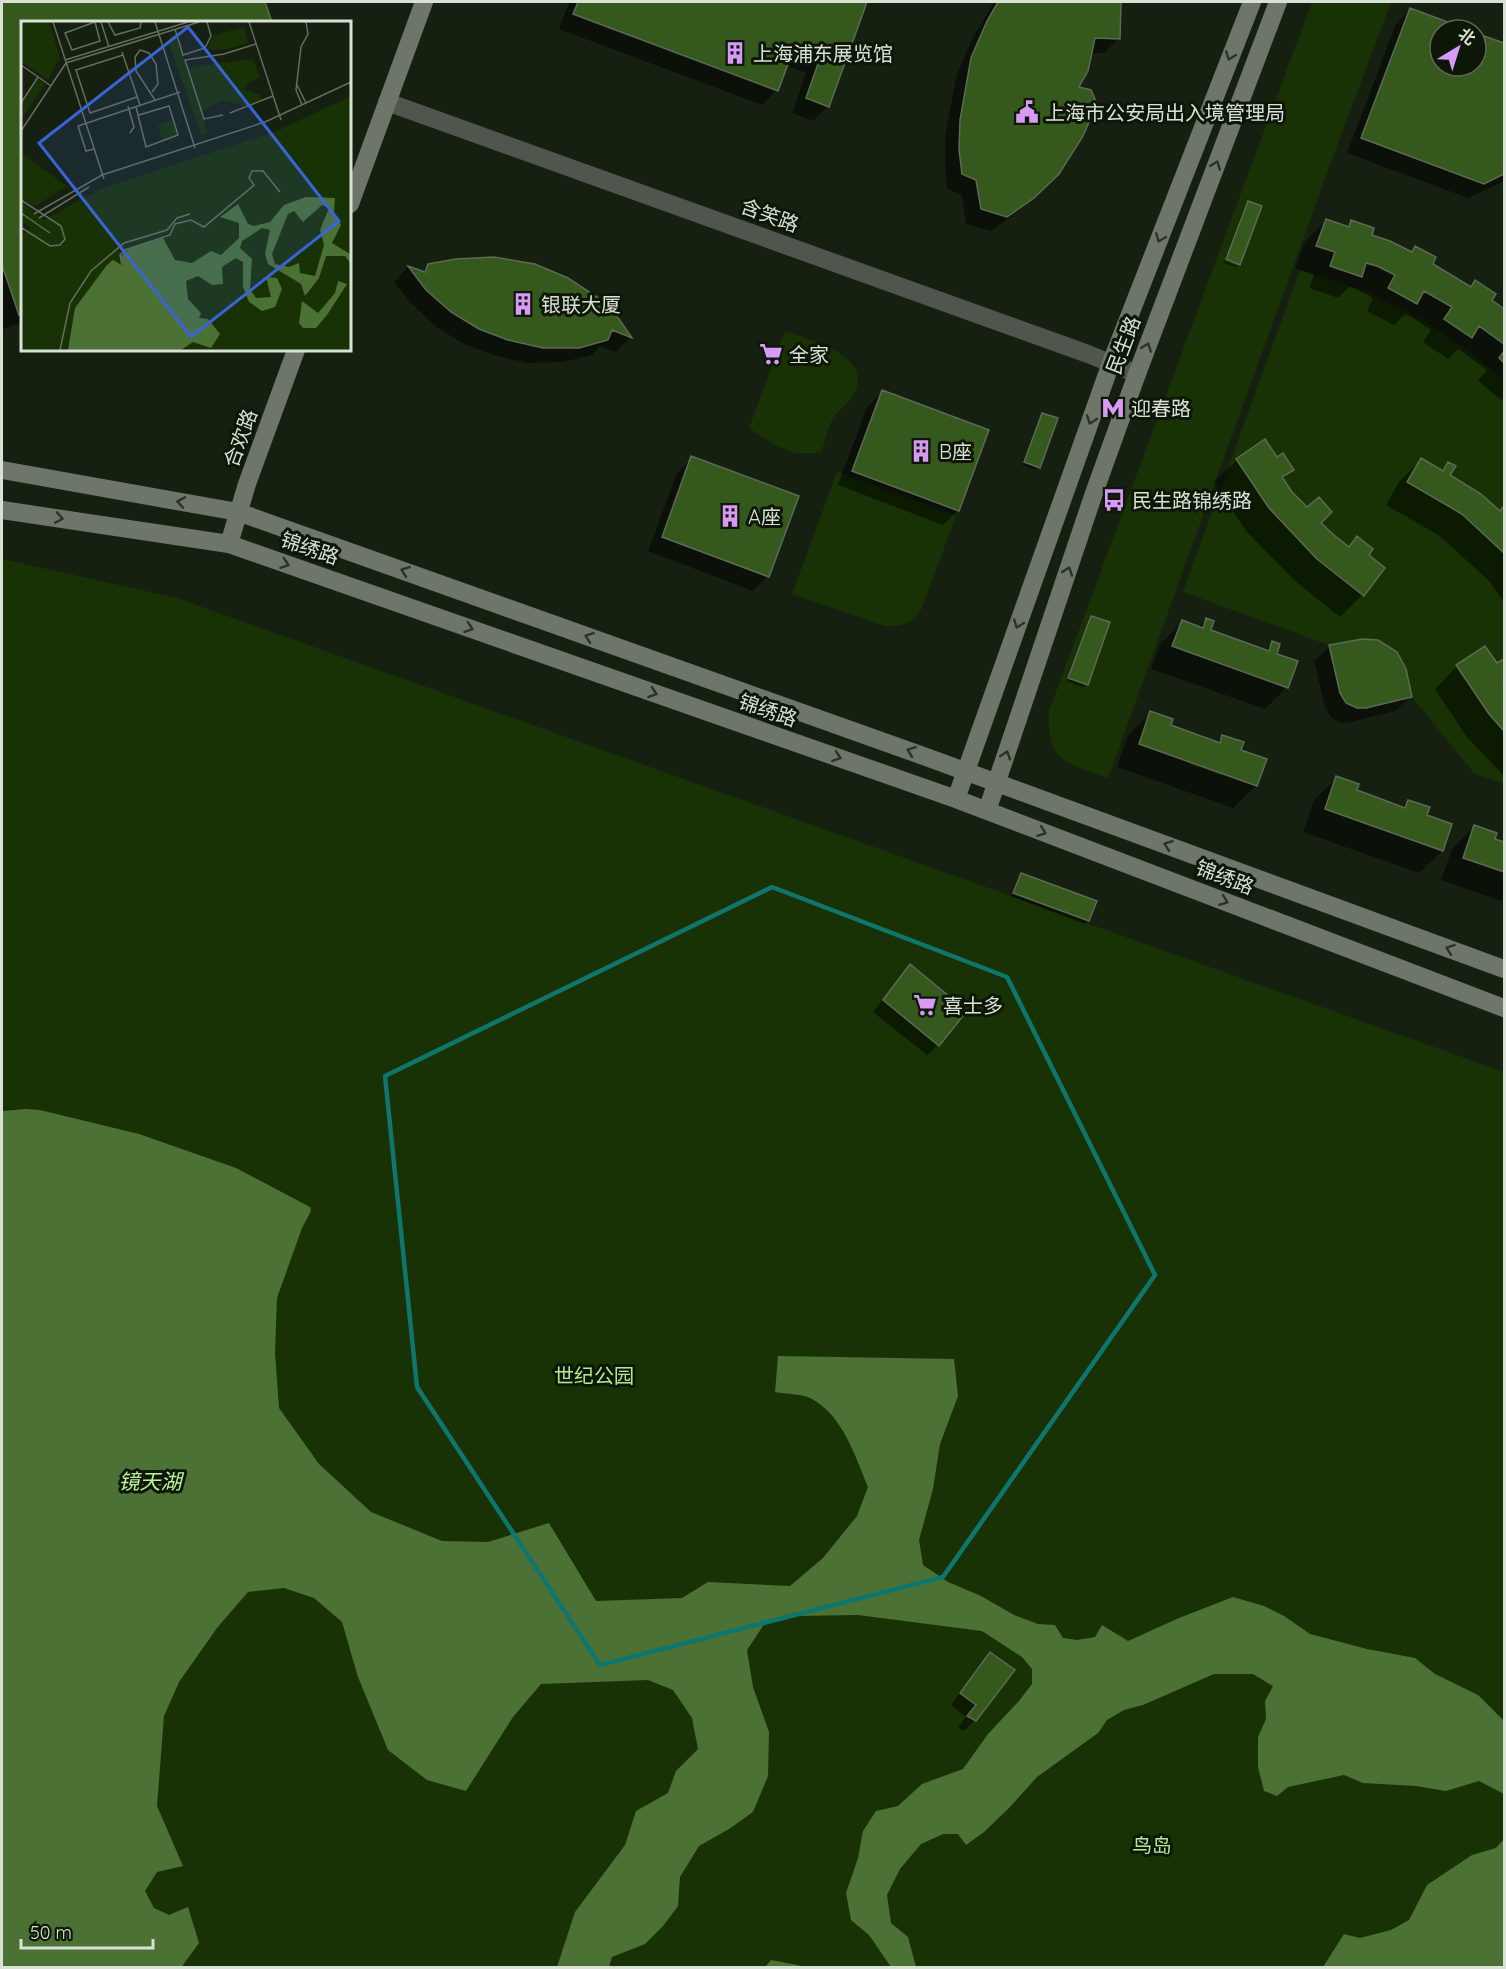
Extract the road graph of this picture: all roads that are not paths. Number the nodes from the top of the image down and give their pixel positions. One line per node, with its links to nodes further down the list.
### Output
1 (424, 2): 4 (main road)
2 (1252, 2): 7 (main road, 民生路, one-way to 7)
3 (1278, 2): 8 (main road, 民生路, one-way to 3)
4 (387, 102): 5 (main road); 7 (street, 含笑路)
5 (351, 201)
6 (296, 351): 11 (main road, 合欢路)
7 (1111, 363): 8 (street, 含笑路); 13 (main road, 民生路, one-way to 13)
8 (1137, 374): 14 (main road, 民生路, one-way to 8)
9 (2, 470): 11 (main road, 锦绣路, one-way to 9)
10 (2, 510): 12 (main road, 锦绣路, one-way to 12)
11 (238, 512): 12 (main road, 合欢路); 13 (main road, 锦绣路, one-way to 11)
12 (230, 544): 15 (main road, 锦绣路, one-way to 15)
13 (966, 771): 14 (main road, 锦绣路); 15 (main road, 民生路)
14 (998, 783): 16 (main road, 民生路); 17 (main road, 锦绣路, one-way to 14)
15 (956, 799): 16 (main road, 锦绣路)
16 (987, 811): 18 (main road, 锦绣路, one-way to 18)
17 (1504, 969)
18 (1504, 1008)

